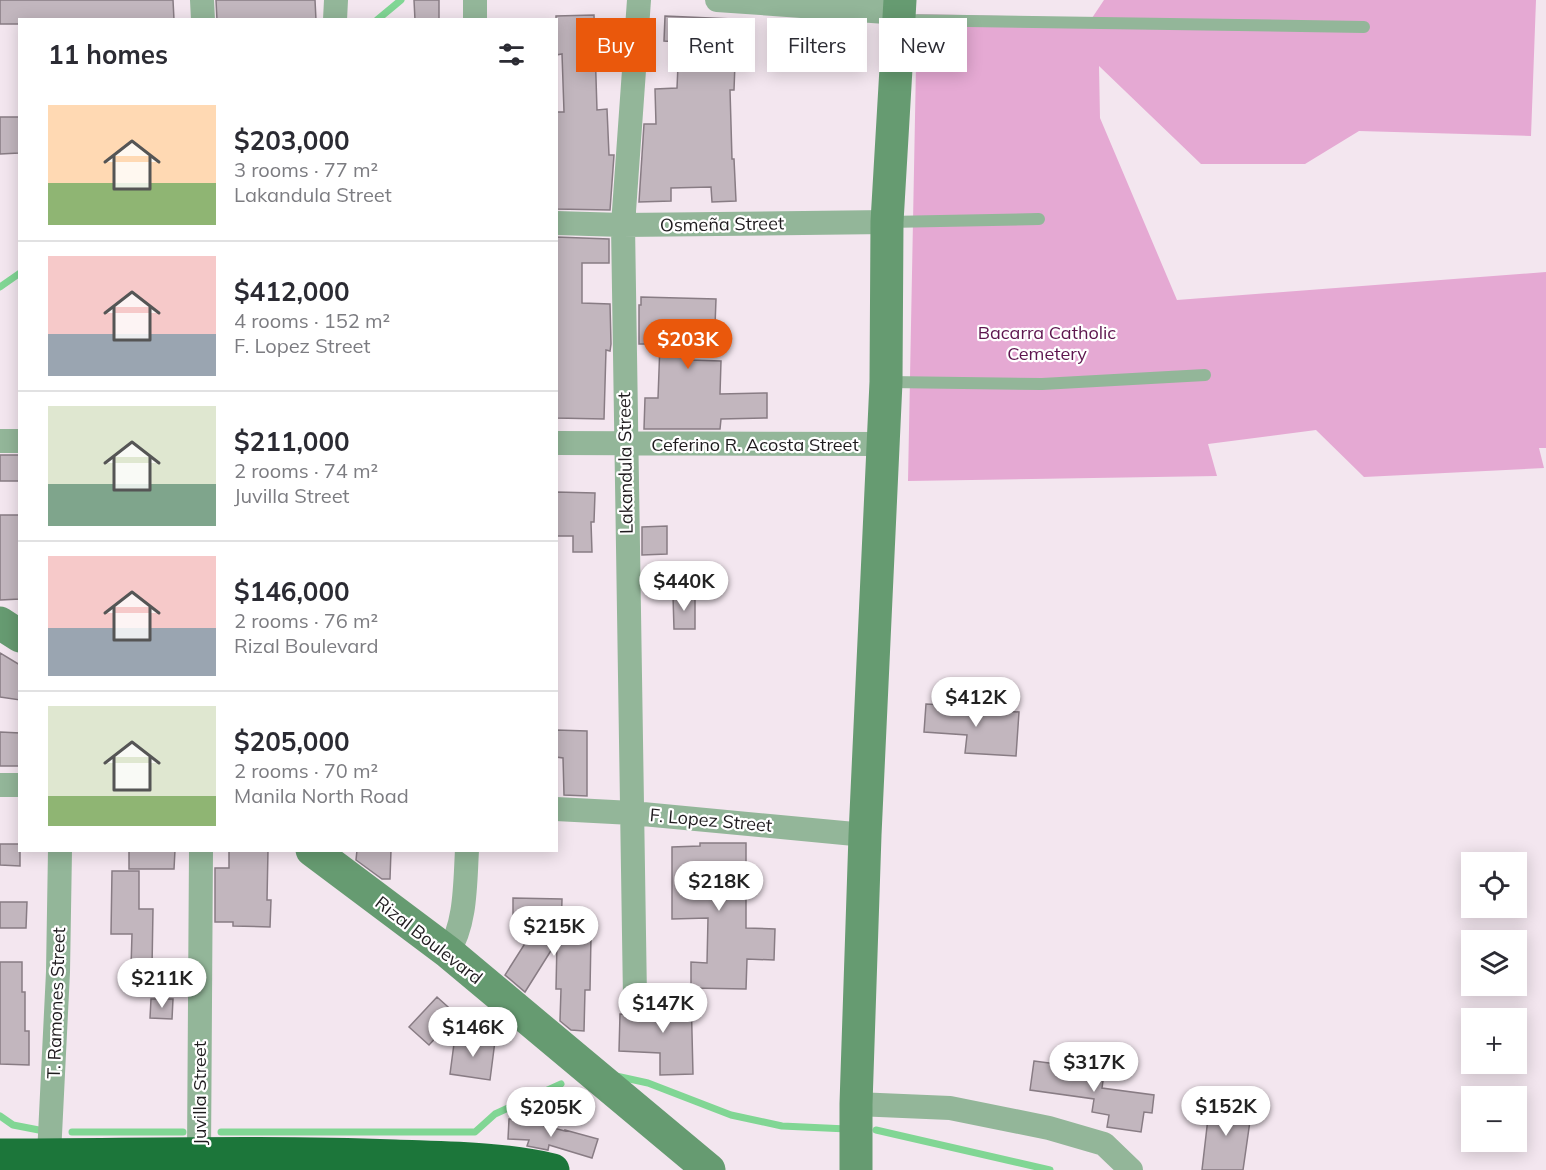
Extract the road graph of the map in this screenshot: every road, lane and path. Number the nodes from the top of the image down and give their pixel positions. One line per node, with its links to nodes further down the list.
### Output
1 (202, 0): 7 (street)
2 (336, 0): 8 (street)
3 (475, 0): 9 (street)
4 (639, 0): 14 (street, Lakandula Street)
5 (717, 0): 6 (street)
6 (900, 11): 10 (lane); 12 (street)
7 (203, 18)
8 (335, 18)
9 (475, 18)
10 (1365, 27)
11 (1040, 219): 12 (lane)
12 (887, 222): 14 (street, Osmeña Street); 16 (street)
13 (558, 223): 14 (street, Osmeña Street)
14 (623, 225): 20 (street, Lakandula Street)
15 (1205, 375): 16 (lane)
16 (886, 382): 21 (street)
17 (0, 441): 18 (street)
18 (18, 441)
19 (558, 443): 20 (street, Ceferino R. Acosta Street)
20 (625, 444): 21 (street, Ceferino R. Acosta Street); 27 (street, Lakandula Street)
21 (882, 444): 28 (street)
22 (0, 623): 23 (street)
23 (18, 635)
24 (0, 784): 25 (street)
25 (18, 785)
26 (558, 809): 27 (street, F. Lopez Street)
27 (632, 813): 28 (street, F. Lopez Street); 34 (street, Lakandula Street)
28 (865, 835): 35 (street)
29 (60, 852): 37 (street, T. Ramones Street)
30 (201, 852): 38 (street, Juvilla Street)
31 (315, 852): 33 (street, Rizal Boulevard)
32 (466, 852): 33 (street)
33 (448, 952): 40 (street, Rizal Boulevard)
34 (635, 998)
35 (856, 1104): 41 (street); 42 (street)
36 (0, 1155): 37 (highway)
37 (49, 1155): 38 (highway)
38 (199, 1155): 39 (highway)
39 (553, 1170)
40 (709, 1170)
41 (856, 1170)
42 (1131, 1170)

